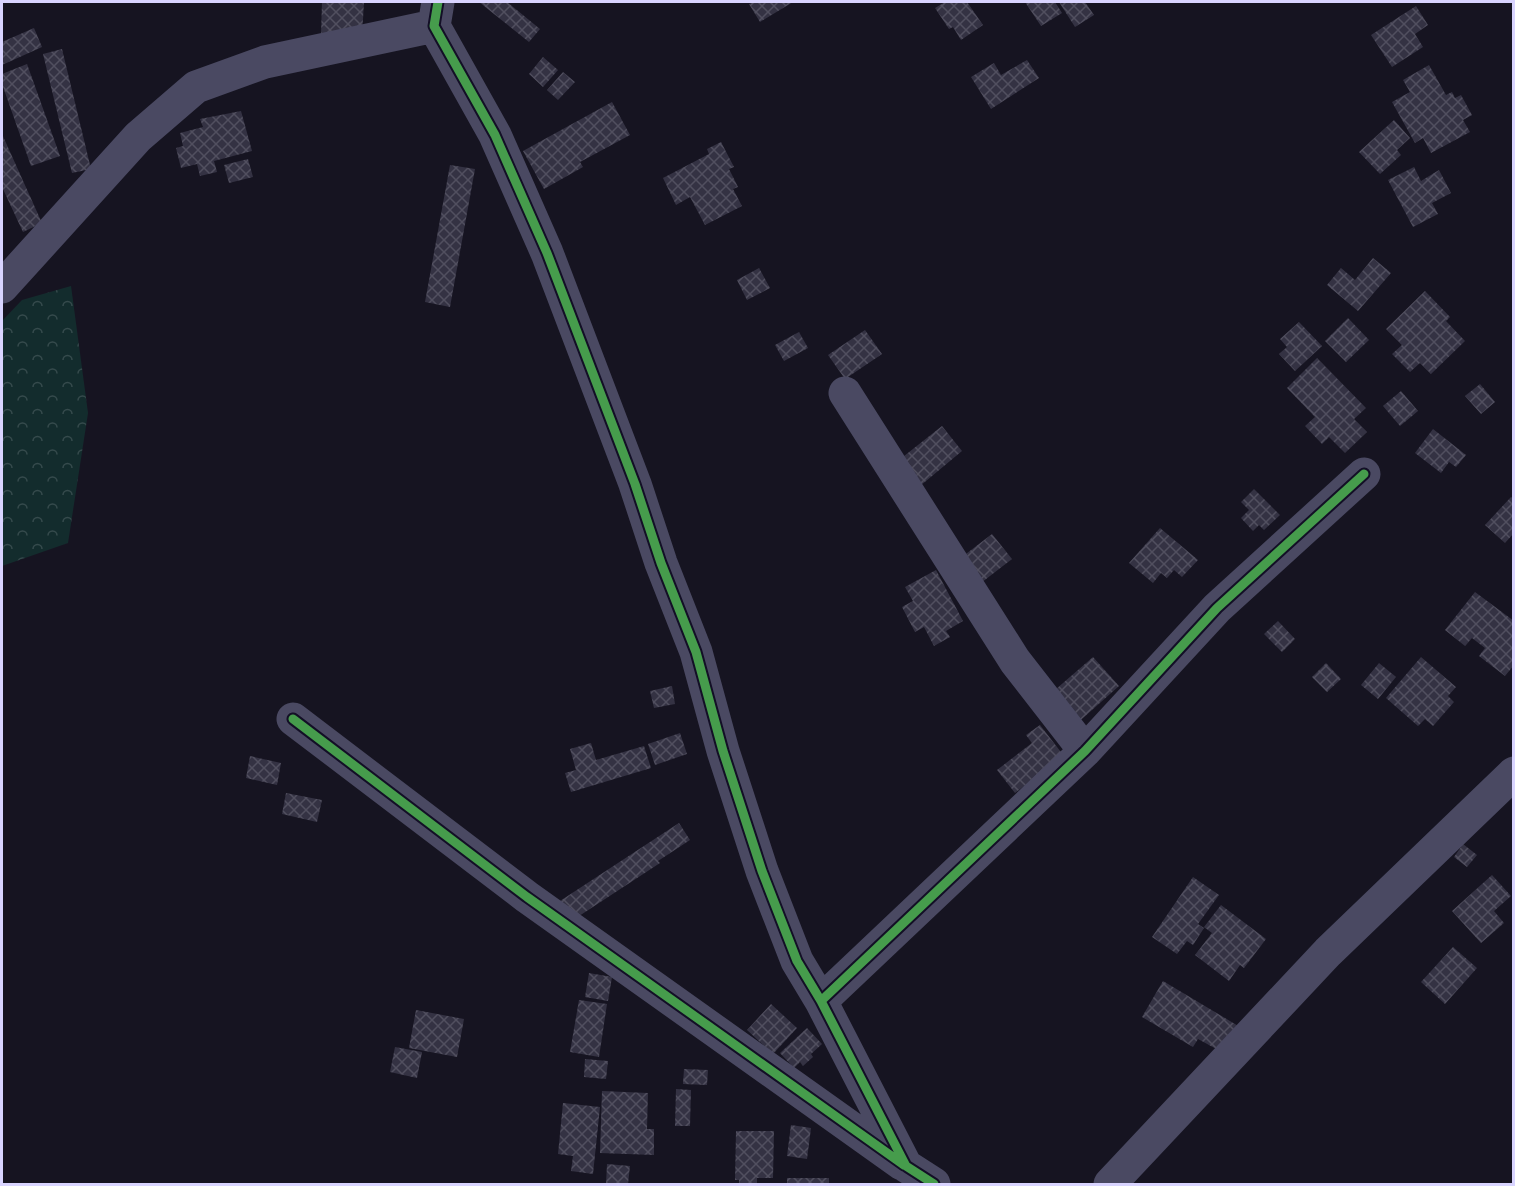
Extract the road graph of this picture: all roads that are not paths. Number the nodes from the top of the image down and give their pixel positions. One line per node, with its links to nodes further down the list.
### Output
1 (436, 14): 2 (street); 8 (street)
2 (2, 287)
3 (845, 393): 6 (street)
4 (1364, 474): 6 (street)
5 (293, 719): 9 (street)
6 (1085, 751): 8 (street)
7 (1514, 773): 11 (street)
8 (821, 1001): 9 (street)
9 (906, 1167): 10 (street)
10 (934, 1185)
11 (1110, 1185)

